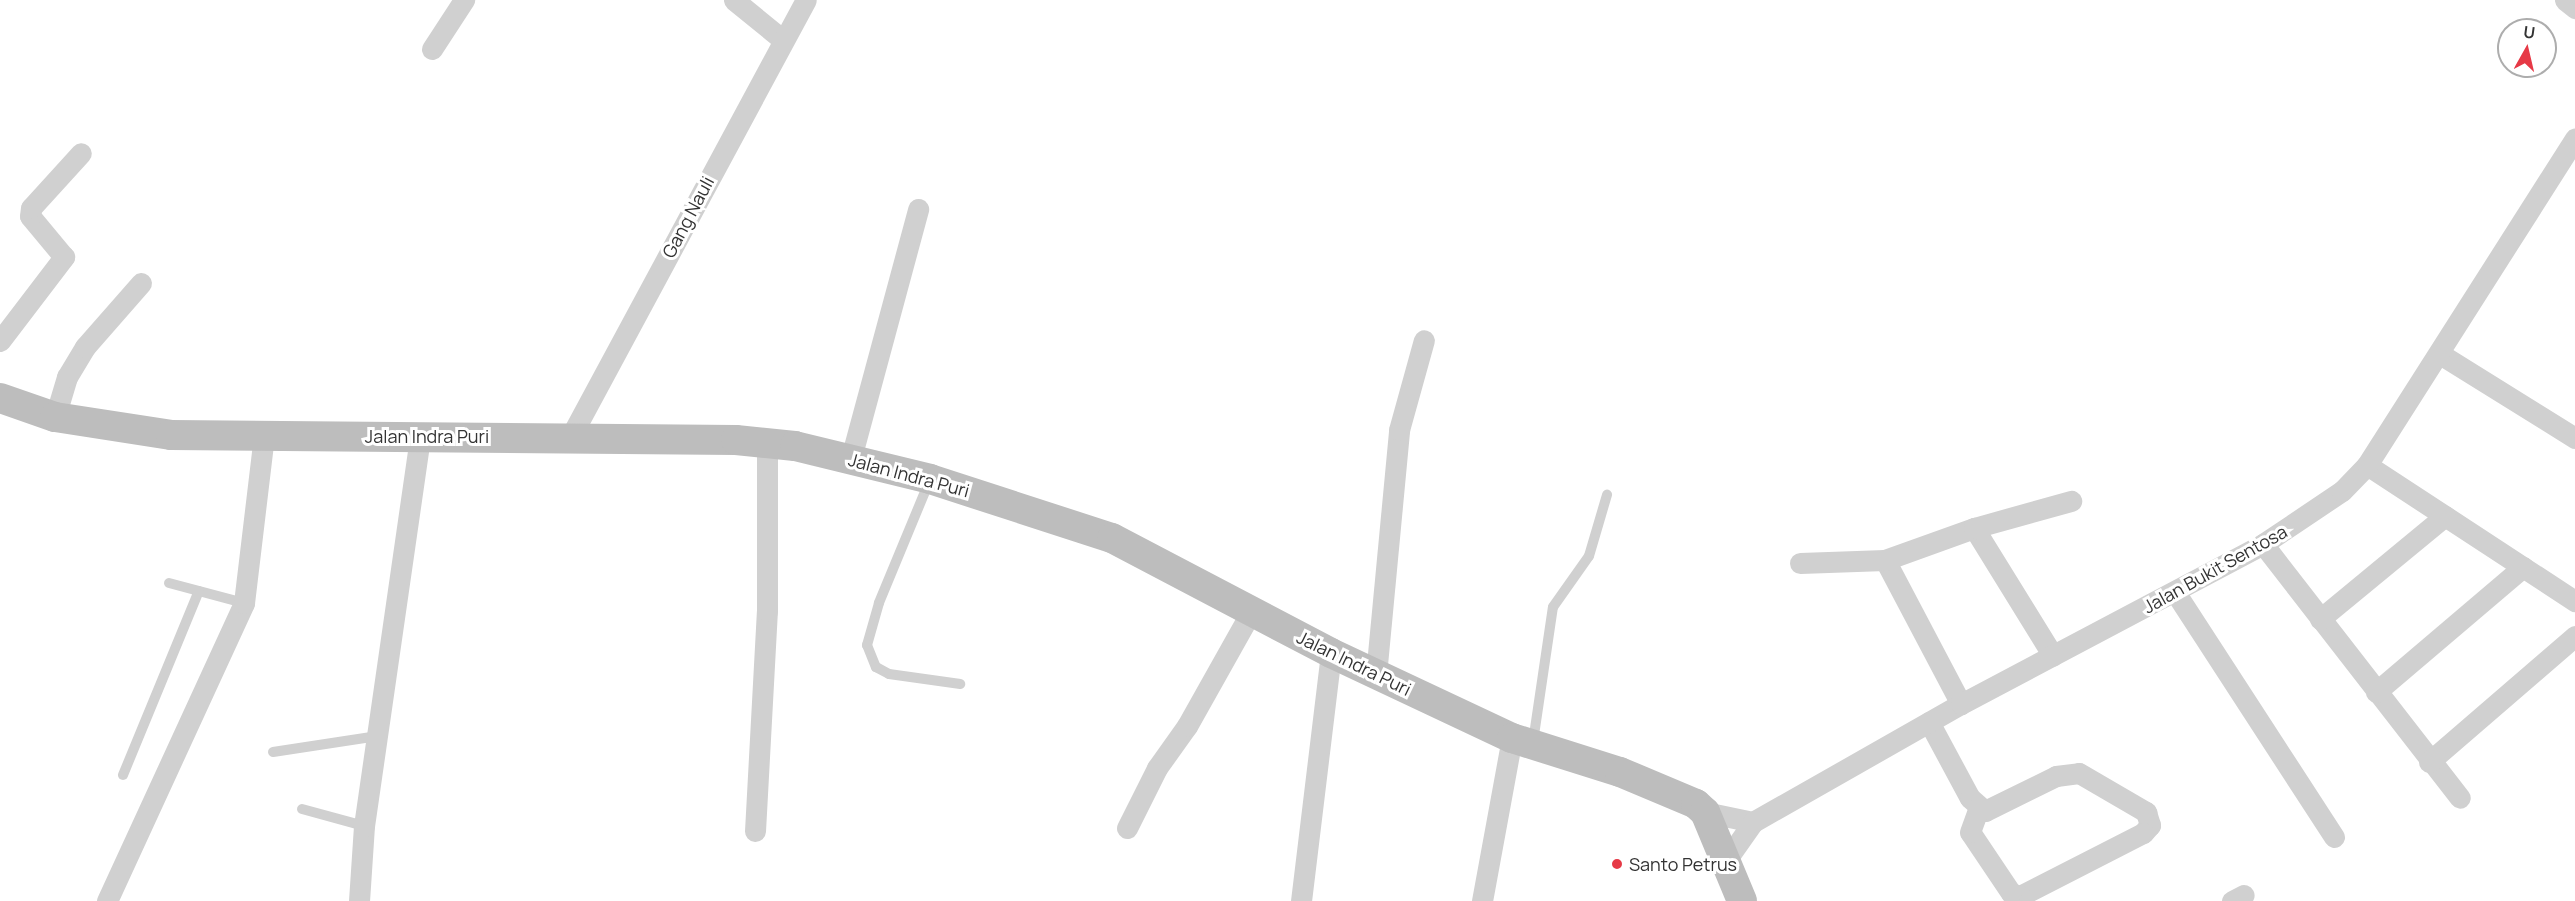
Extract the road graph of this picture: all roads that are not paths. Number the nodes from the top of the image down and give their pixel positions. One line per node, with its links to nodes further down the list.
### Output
1 (464, 0): 7 (street)
2 (734, 0): 6 (street)
3 (806, 0): 6 (street, Gang Nauli)
4 (2565, 0): 5 (street)
5 (2575, 8)
6 (783, 40): 19 (street, Gang Nauli)
7 (432, 49)
8 (2575, 139): 14 (street, Jalan Bukit Sentosa)
9 (81, 153): 12 (street)
10 (918, 209): 22 (street)
11 (141, 283): 16 (street)
12 (0, 340)
13 (1424, 340): 43 (street)
14 (2440, 354): 20 (street); 23 (street, Jalan Bukit Sentosa)
15 (0, 398): 16 (street, Jalan Indra Puri)
16 (56, 417): 17 (street, Jalan Indra Puri)
17 (264, 435): 18 (street, Jalan Indra Puri); 37 (street)
18 (420, 436): 19 (street, Jalan Indra Puri); 48 (street)
19 (571, 436): 21 (street, Jalan Indra Puri)
20 (2575, 438)
21 (767, 443): 22 (street, Jalan Indra Puri); 60 (street)
22 (851, 458): 24 (street, Jalan Indra Puri)
23 (2367, 465): 27 (street); 29 (street, Jalan Bukit Sentosa)
24 (930, 479): 38 (street, Jalan Indra Puri); 44 (lane)
25 (1606, 495): 49 (lane)
26 (2071, 501): 28 (street)
27 (2445, 516): 32 (street); 39 (street)
28 (1974, 528): 30 (street); 42 (street)
29 (2263, 544): 35 (street, Jalan Bukit Sentosa); 39 (street)
30 (1885, 560): 31 (street); 46 (street)
31 (1800, 563)
32 (2523, 567): 36 (street); 45 (street)
33 (169, 583): 34 (lane)
34 (199, 591): 37 (lane); 52 (lane)
35 (2175, 592): 42 (street, Jalan Bukit Sentosa); 61 (street)
36 (2575, 601)
37 (244, 603): 63 (street)
38 (1251, 612): 41 (street, Jalan Indra Puri); 59 (street)
39 (2320, 619): 45 (street)
40 (2575, 636): 51 (street)
41 (1331, 653): 43 (street, Jalan Indra Puri); 65 (street)
42 (2053, 656): 46 (street, Jalan Bukit Sentosa)
43 (1376, 675): 49 (street, Jalan Indra Puri)
44 (960, 684)
45 (2376, 692): 51 (street)
46 (1961, 704): 47 (street, Jalan Bukit Sentosa)
47 (1929, 722): 54 (street); 57 (street, Jalan Bukit Sentosa)
48 (378, 736): 50 (lane); 58 (street)
49 (1522, 740): 56 (street, Jalan Indra Puri); 66 (street)
50 (273, 752)
51 (2429, 762): 53 (street)
52 (123, 775)
53 (2460, 798)
54 (1979, 807): 54 (street)
55 (302, 809): 58 (lane)
56 (1705, 812): 57 (street, Jalan Indra Puri); 62 (street)
57 (1753, 822): 62 (street, Jalan Bukit Sentosa)
58 (364, 826): 64 (street)
59 (1127, 828)
60 (755, 831)
61 (2334, 837)
62 (1727, 859): 67 (street)
63 (107, 901)
64 (359, 901)
65 (1301, 901)
66 (1482, 901)
67 (1742, 901)

